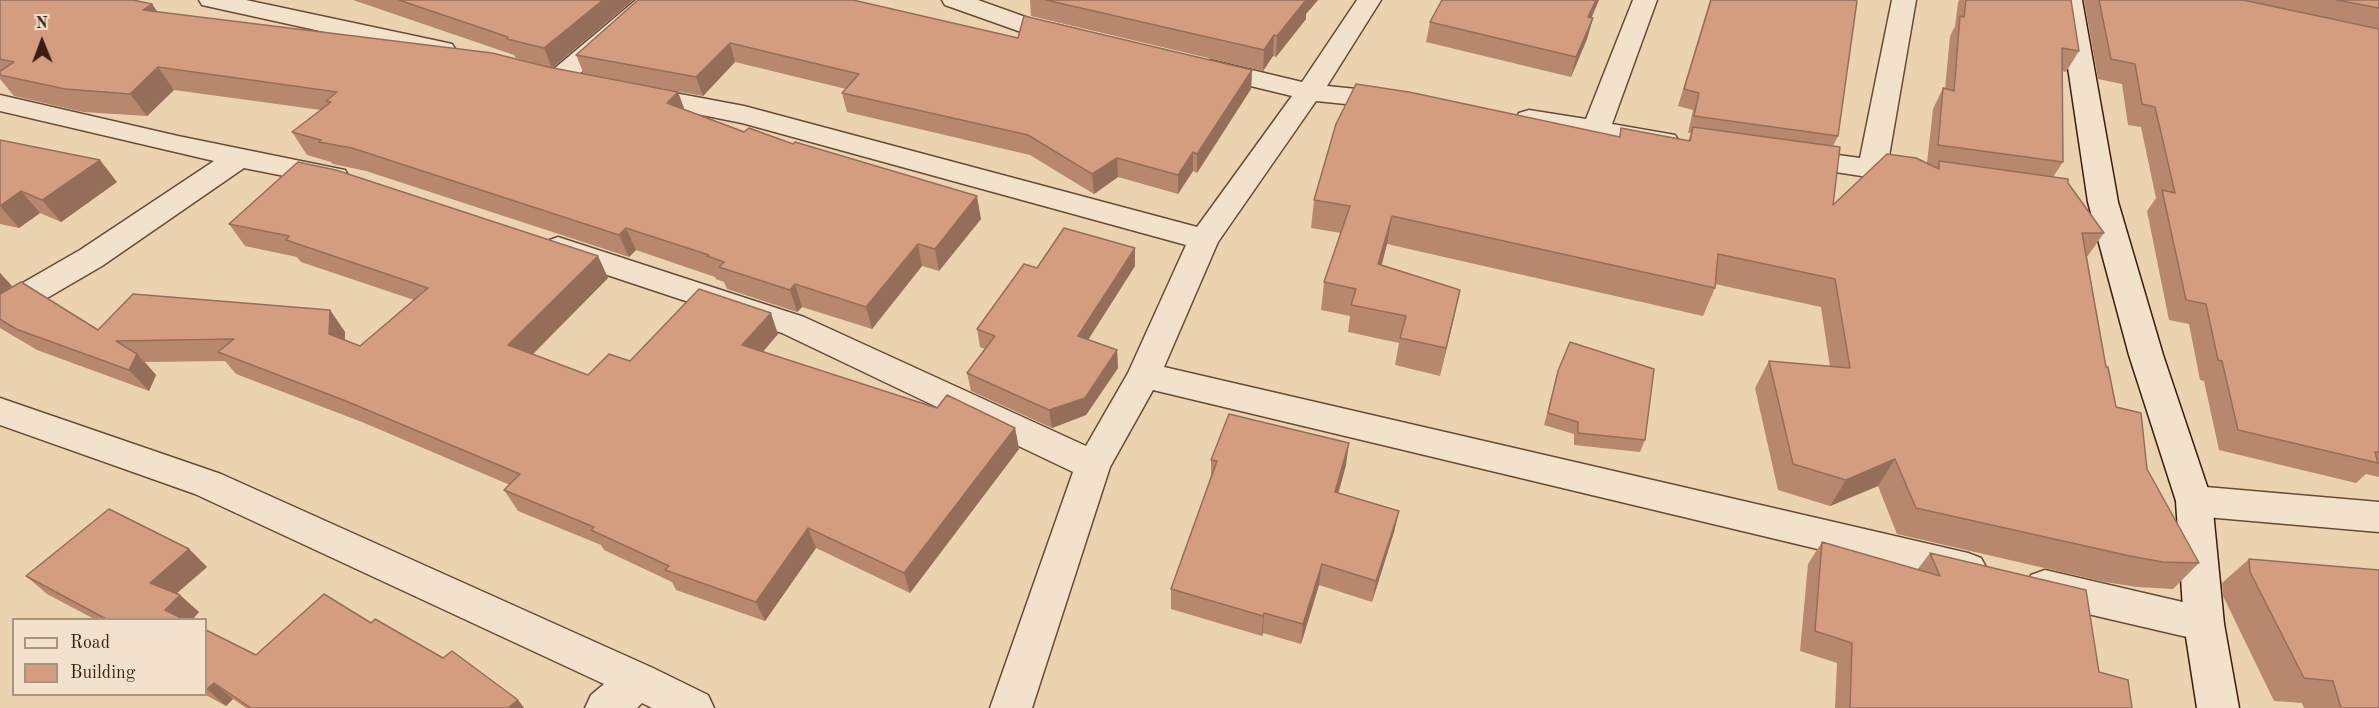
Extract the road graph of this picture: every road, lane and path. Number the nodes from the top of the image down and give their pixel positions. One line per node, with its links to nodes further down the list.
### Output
1 (651, 0): 22 (street)
2 (954, 0): 8 (street)
3 (1369, 0): 11 (street)
4 (1645, 0): 15 (street)
5 (1904, 0): 19 (street)
6 (2070, 0): 28 (street)
7 (219, 1): 9 (street)
8 (1091, 40)
9 (469, 56)
10 (1181, 61): 11 (street)
11 (1309, 92): 13 (street); 22 (street)
12 (0, 103): 18 (street)
13 (1415, 103)
14 (1508, 115): 15 (street)
15 (1595, 131): 16 (street)
16 (1687, 144)
17 (1768, 155): 19 (street)
18 (239, 158): 21 (street); 24 (street)
19 (1872, 169): 20 (street)
20 (1941, 179)
21 (366, 184)
22 (1204, 239): 25 (street)
23 (532, 240): 27 (street)
24 (0, 311)
25 (1144, 375): 27 (street); 30 (street)
26 (0, 411): 31 (street)
27 (1093, 465): 34 (street)
28 (2194, 501): 29 (street); 30 (street)
29 (2379, 517)
30 (2204, 624): 35 (street)
31 (639, 681): 32 (street); 33 (street)
32 (606, 708)
33 (693, 708)
34 (1011, 708)
35 (2218, 708)

